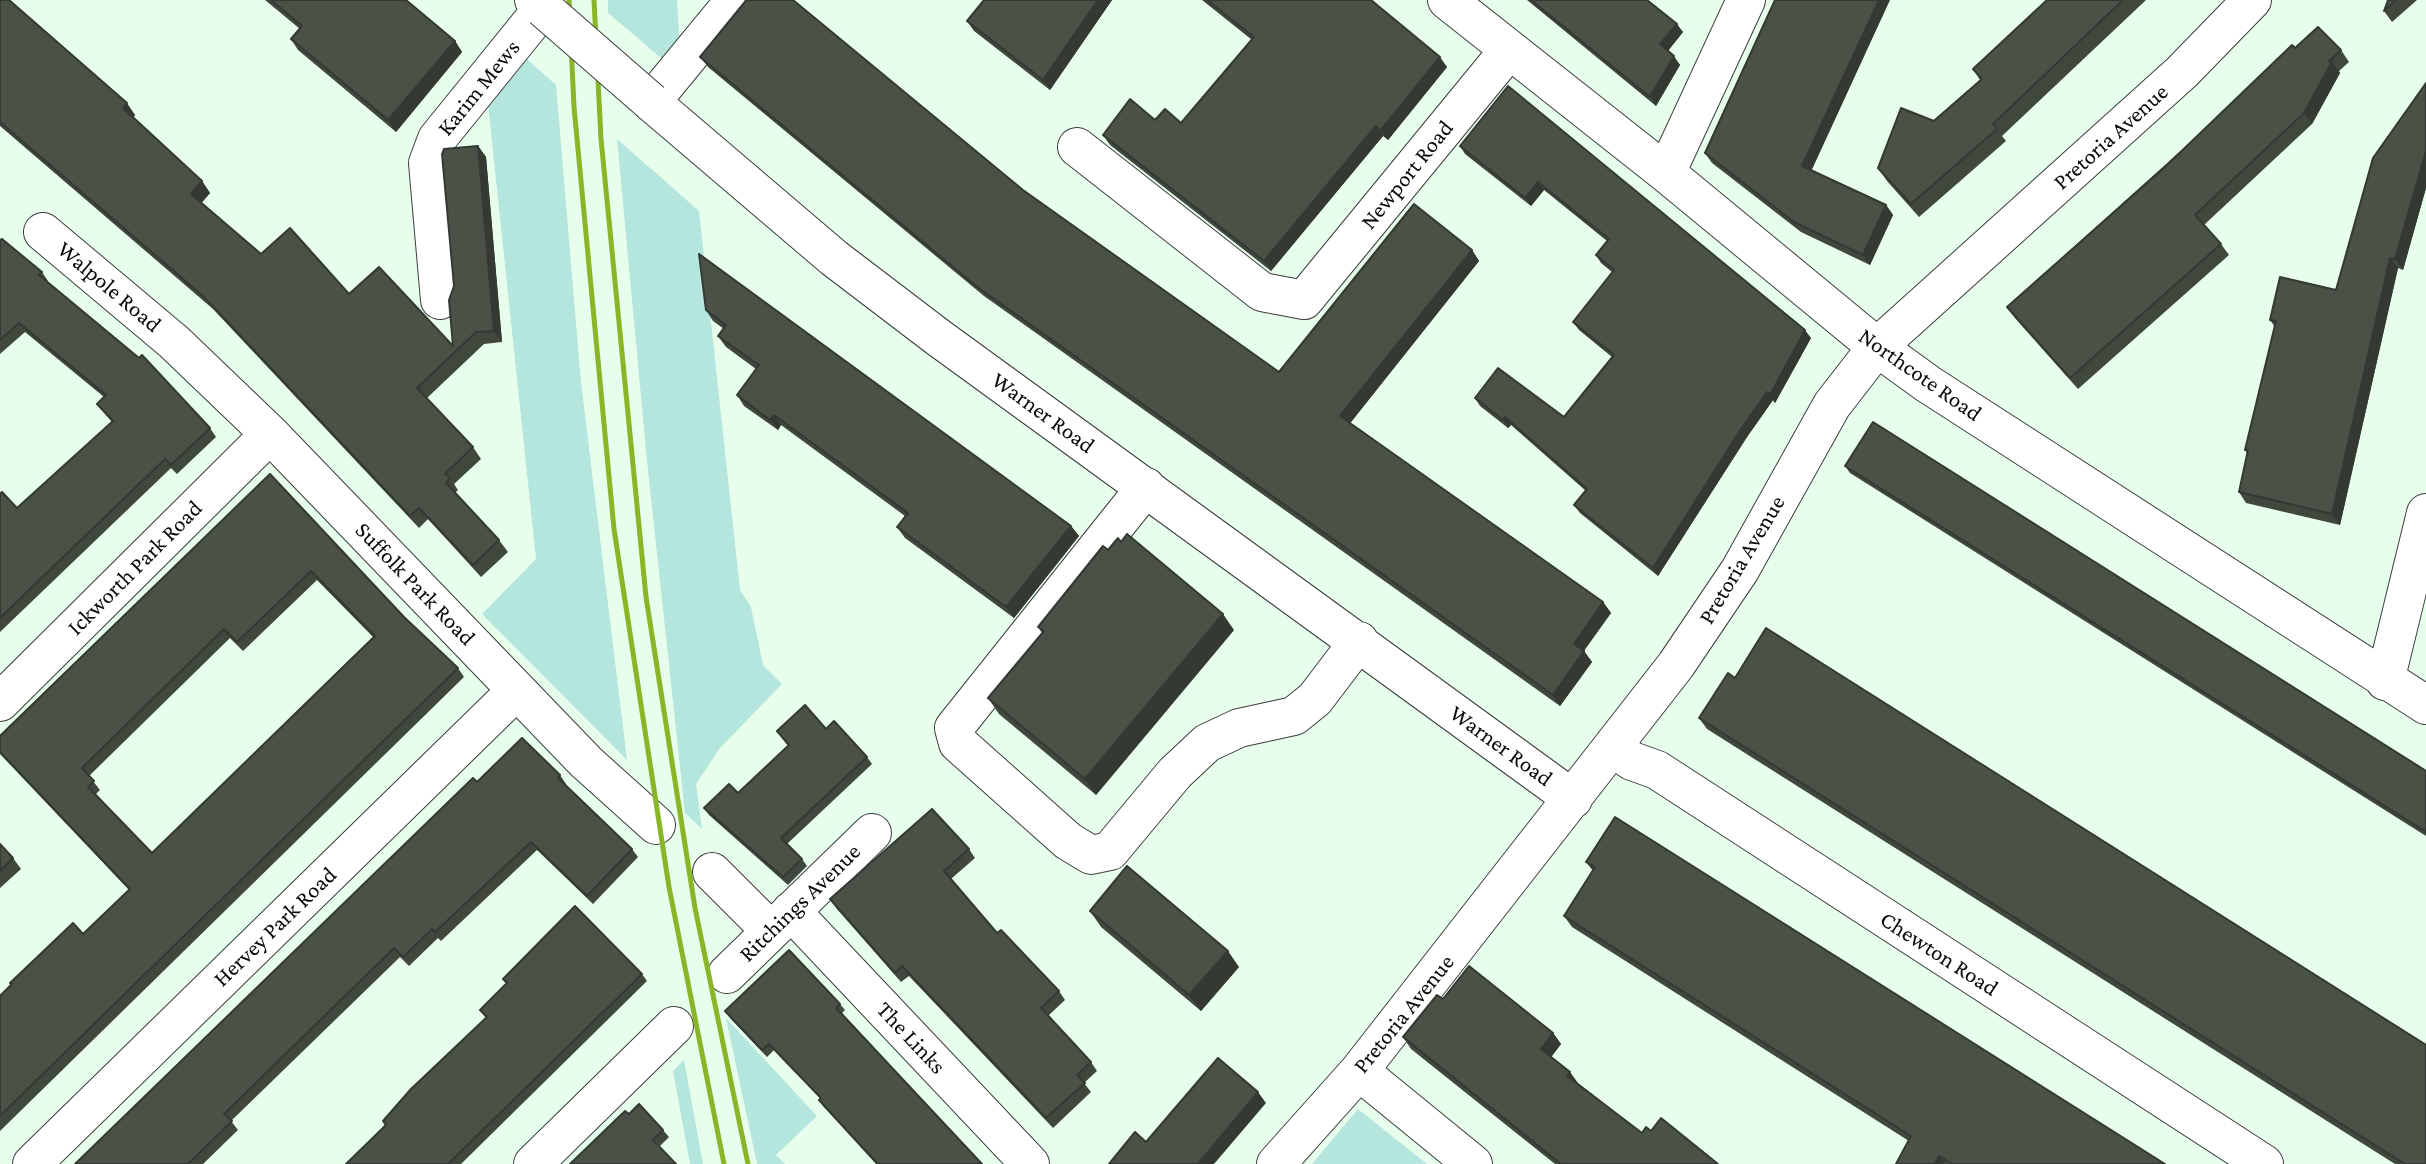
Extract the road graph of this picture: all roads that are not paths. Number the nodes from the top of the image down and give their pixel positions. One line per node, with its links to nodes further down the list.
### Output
1 (735, 0): 7 (street)
2 (1447, 0): 6 (street, Northcote Road)
3 (1746, 0): 9 (street)
4 (2252, 0): 13 (street, Pretoria Avenue)
5 (539, 4): 7 (street, Warner Road, bridge); 11 (street, Karim Mews)
6 (1509, 50): 8 (street, Newport Road); 9 (street, Northcote Road)
7 (651, 102): 15 (street, Warner Road)
8 (1077, 147)
9 (1666, 173): 13 (street, Northcote Road)
10 (43, 232): 12 (street, Walpole Road)
11 (440, 300)
12 (174, 342): 14 (street, Suffolk Park Road)
13 (1877, 348): 18 (street, Northcote Road); 22 (street, Pretoria Avenue)
14 (270, 434): 19 (street, Suffolk Park Road); 20 (street, Ickworth Park Road)
15 (1146, 487): 17 (street, Warner Road); 17 (street)
16 (2426, 513): 18 (street)
17 (1359, 641): 23 (street, Warner Road)
18 (2385, 681): 21 (street, Northcote Road)
19 (517, 690): 24 (street, Suffolk Park Road); 32 (street, Hervey Park Road)
20 (0, 702)
21 (2426, 705)
22 (1614, 748): 23 (street, Pretoria Avenue); 36 (street, Chewton Road)
23 (1573, 799): 30 (street, Pretoria Avenue)
24 (656, 825)
25 (872, 833): 27 (street, Ritchings Avenue)
26 (712, 872): 27 (street)
27 (781, 921): 28 (street, Ritchings Avenue); 33 (street, The Links)
28 (727, 974)
29 (674, 1026): 31 (street)
30 (1359, 1071): 34 (street, Pretoria Avenue); 35 (street)
31 (543, 1161)
32 (32, 1164)
33 (1030, 1164)
34 (1276, 1164)
35 (1474, 1164)
36 (2264, 1164)

